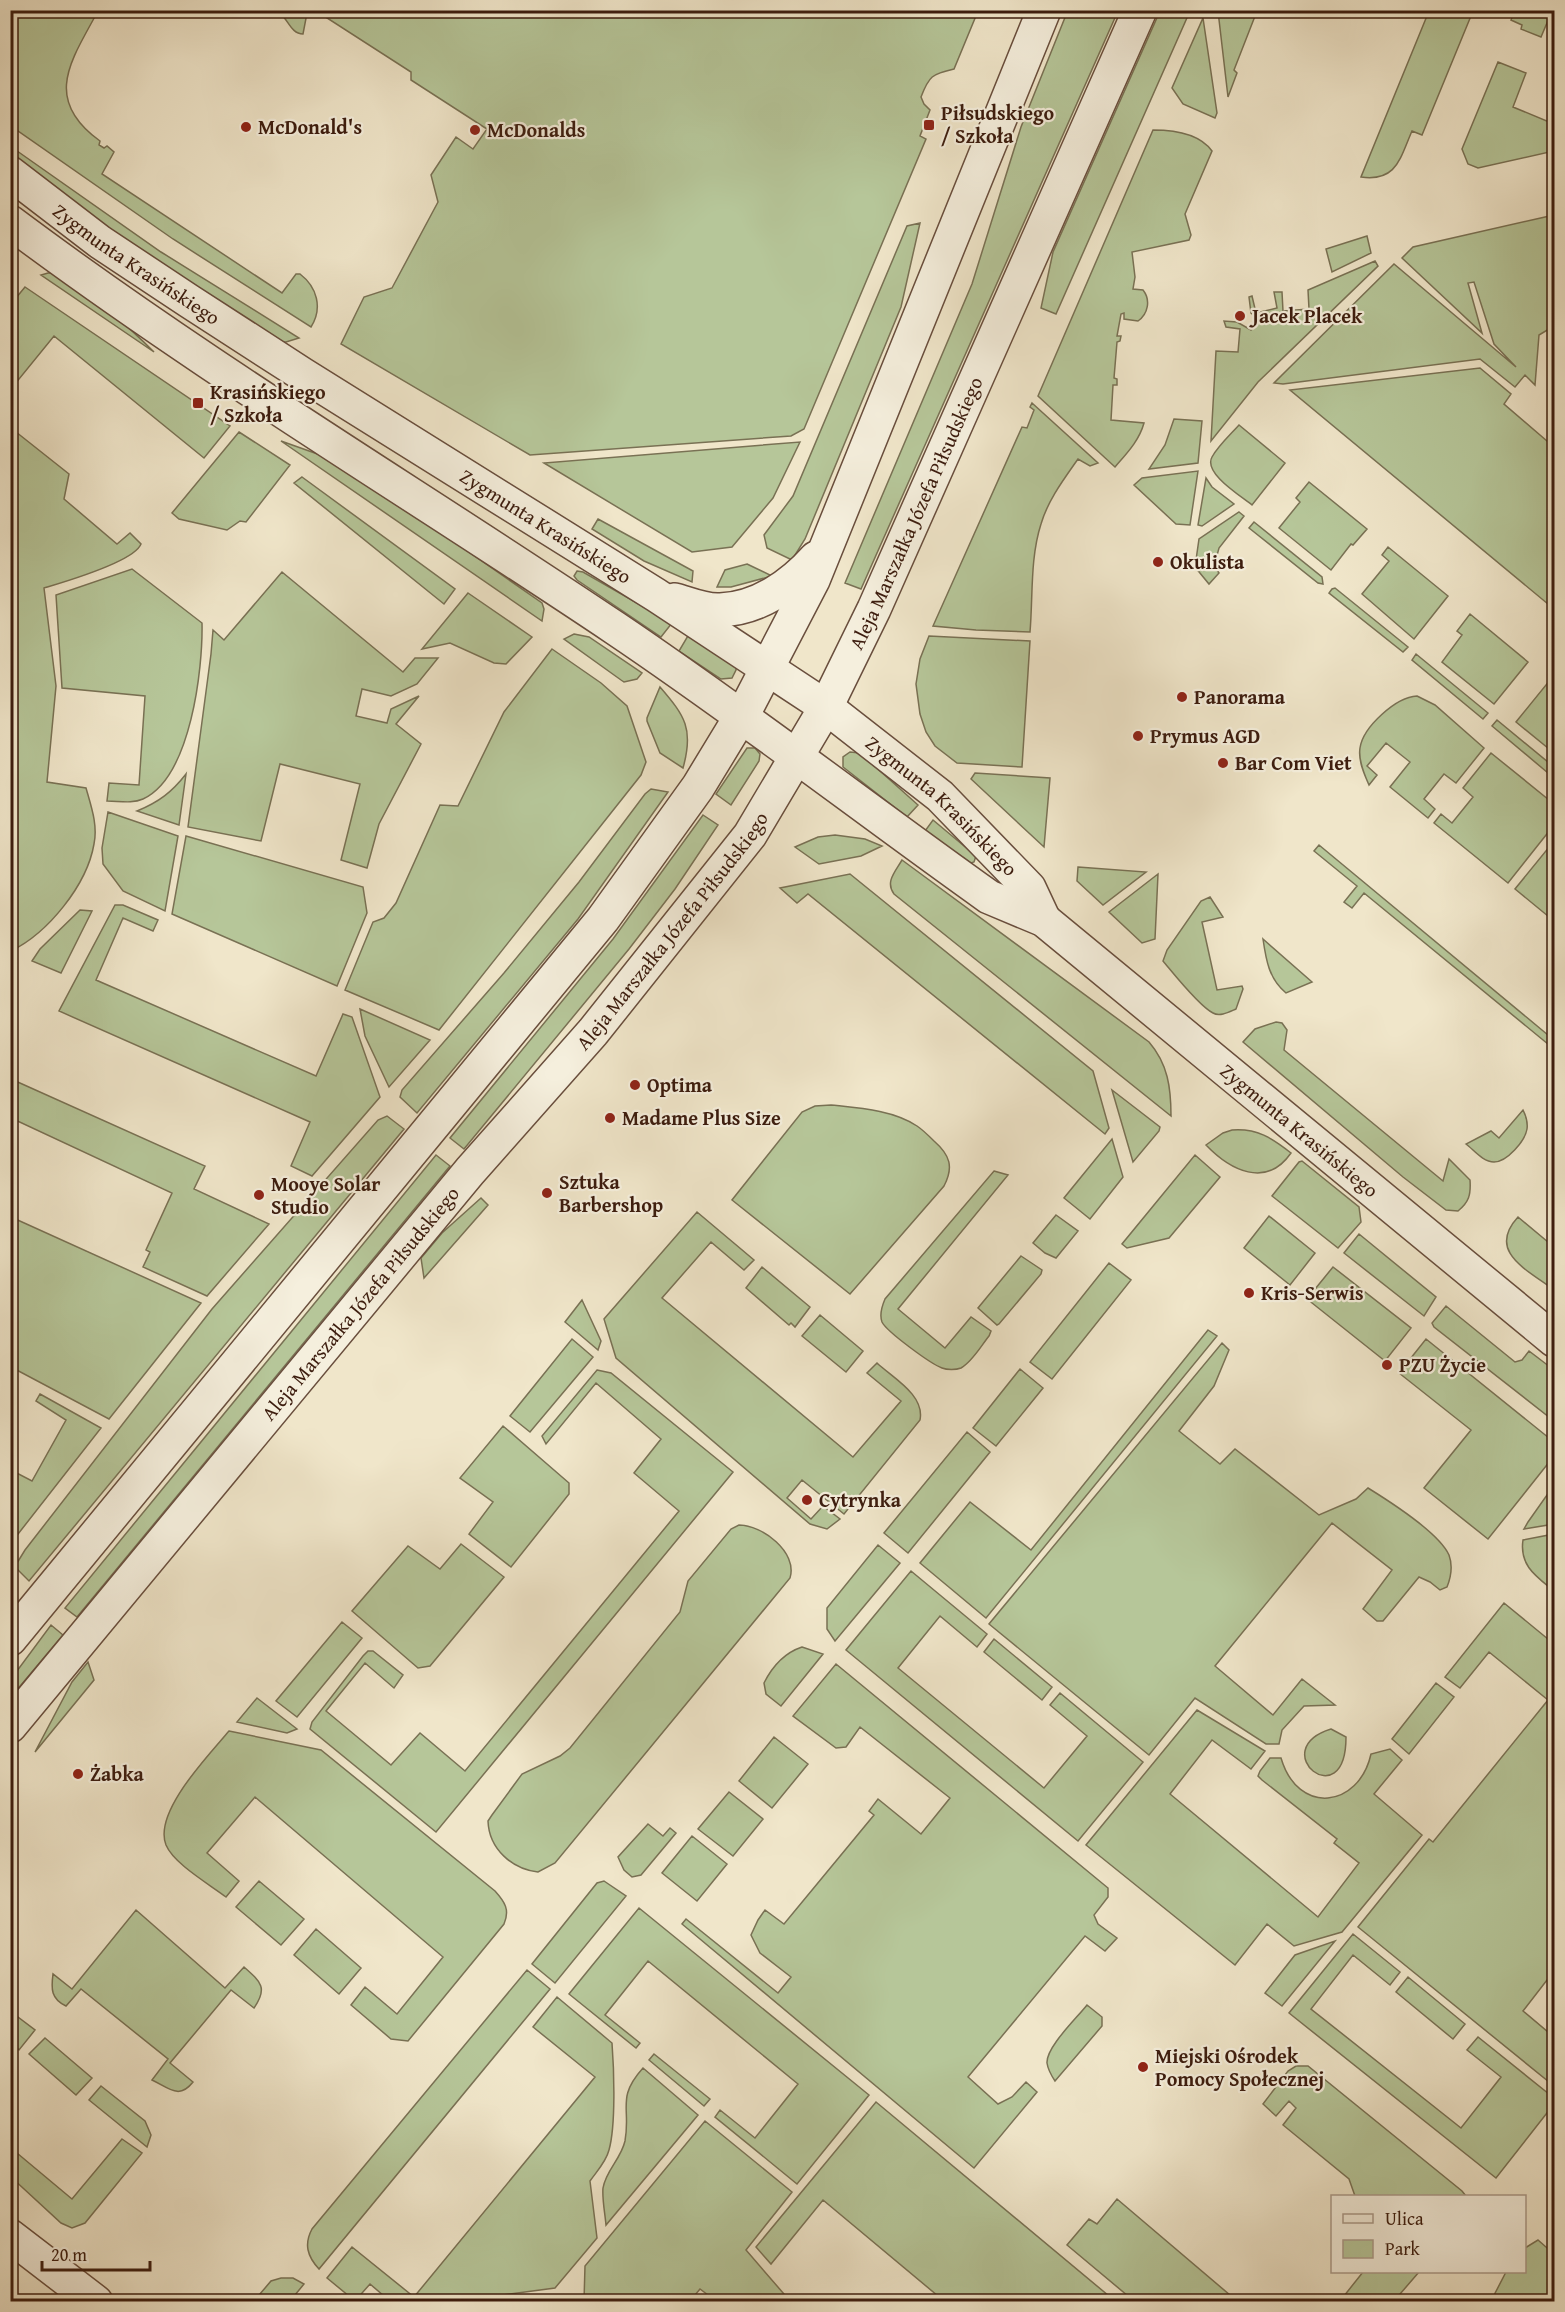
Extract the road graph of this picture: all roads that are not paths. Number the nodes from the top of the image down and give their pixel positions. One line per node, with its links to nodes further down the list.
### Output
1 (1044, 10): 5 (street)
2 (1140, 10): 8 (street, Aleja Marszałka Józefa Piłsudskiego)
3 (10, 173): 6 (street, Zygmunta Krasińskiego)
4 (10, 222): 9 (street, Zygmunta Krasińskiego)
5 (830, 539): 6 (street); 7 (street)
6 (656, 595): 7 (street, Zygmunta Krasińskiego)
7 (767, 670): 8 (street, Zygmunta Krasińskiego); 9 (street)
8 (825, 707): 10 (street, Aleja Marszałka Józefa Piłsudskiego); 11 (street, Zygmunta Krasińskiego)
9 (741, 716): 10 (street, Zygmunta Krasińskiego); 13 (street)
10 (797, 756): 11 (street, Zygmunta Krasińskiego); 14 (street, Aleja Marszałka Józefa Piłsudskiego)
11 (1044, 920): 12 (street, Zygmunta Krasińskiego)
12 (1554, 1340)
13 (10, 1639)
14 (10, 1726)
15 (10, 2236): 16 (street)
16 (96, 2301)

